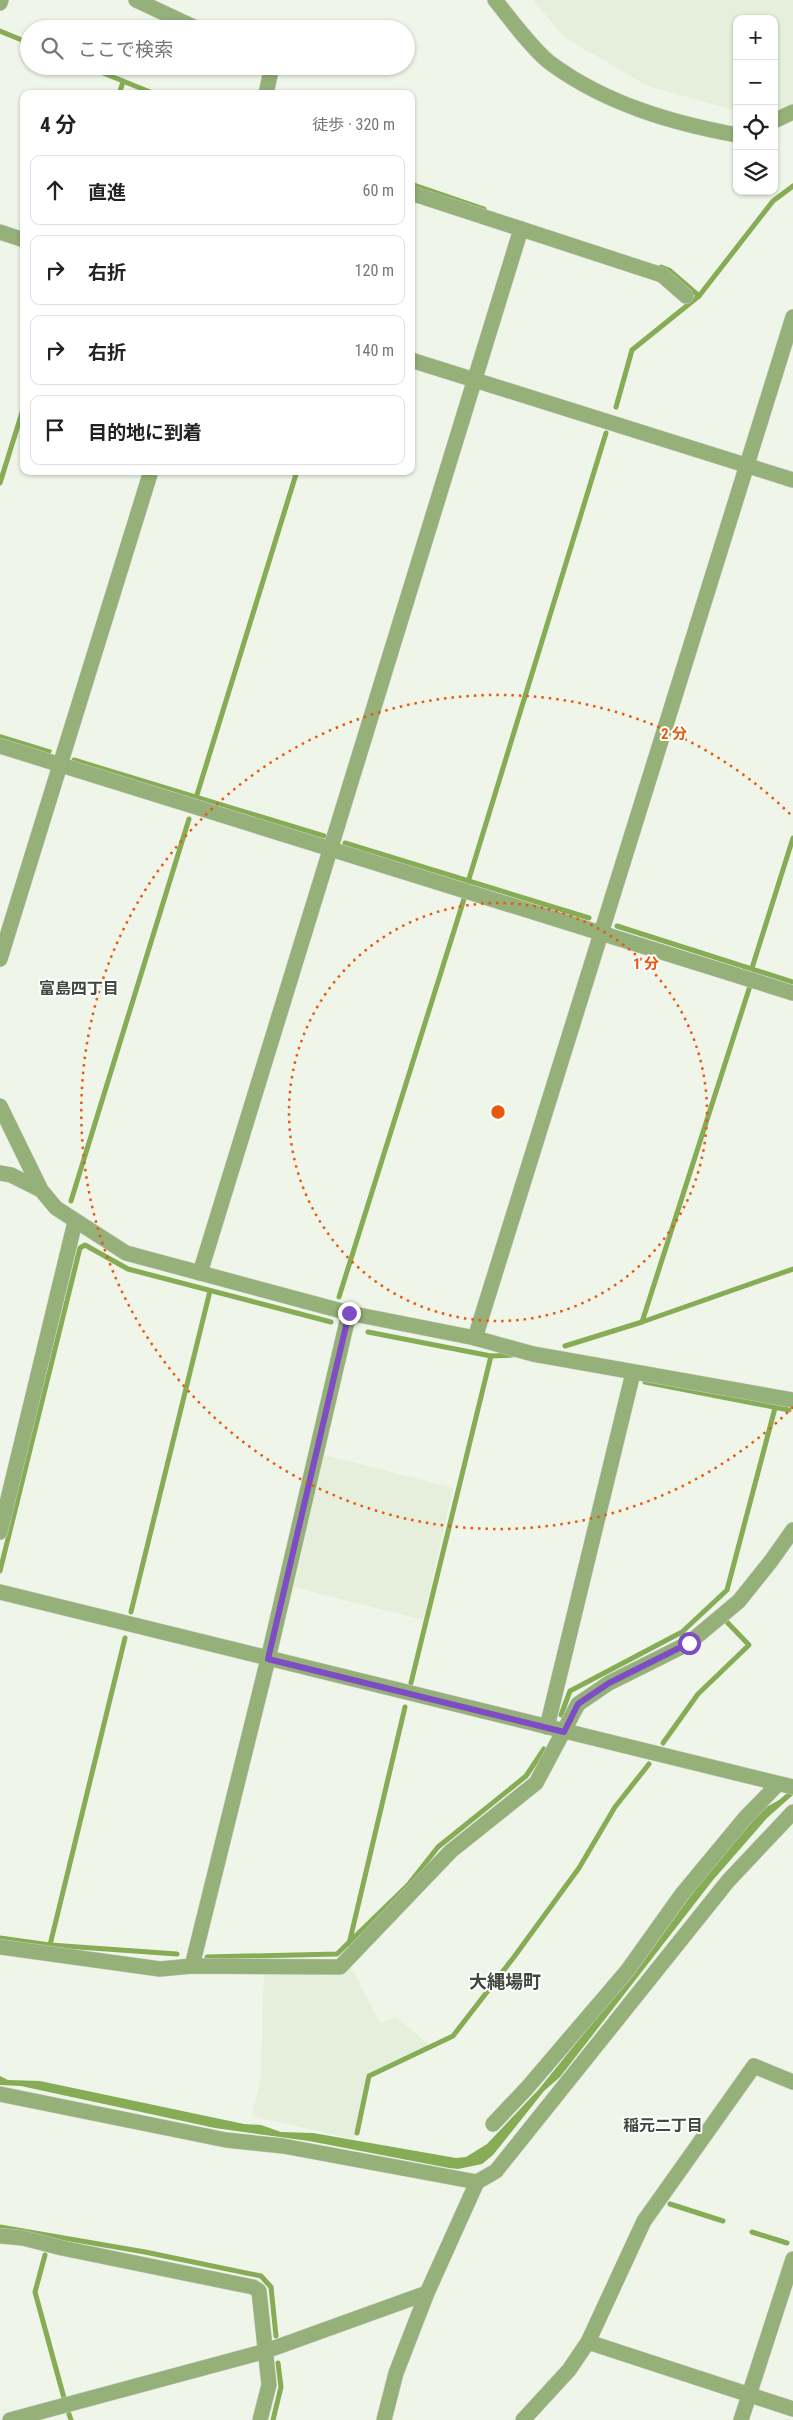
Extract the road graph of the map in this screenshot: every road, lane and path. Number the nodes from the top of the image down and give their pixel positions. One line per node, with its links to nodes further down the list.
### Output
1 (136, 0): 3 (street)
2 (494, 0): 8 (street)
3 (179, 20)
4 (270, 75): 5 (street)
5 (267, 90)
6 (793, 112): 7 (street)
7 (778, 119)
8 (733, 134)
9 (415, 194): 10 (street)
10 (521, 229): 13 (street); 16 (street)
11 (0, 232): 12 (street)
12 (20, 239)
13 (686, 296)
14 (793, 317): 17 (street)
15 (415, 361): 16 (street)
16 (475, 380): 17 (street); 22 (street)
17 (746, 466): 19 (street); 23 (street)
18 (150, 475): 21 (street)
19 (793, 480)
20 (0, 746): 21 (street)
21 (61, 765): 22 (street); 24 (street)
22 (331, 849): 23 (street); 30 (street)
23 (602, 933): 25 (street); 32 (street)
24 (0, 959)
25 (793, 993)
26 (0, 1106): 28 (street)
27 (0, 1172): 28 (street)
28 (41, 1190): 29 (street)
29 (75, 1222): 30 (street); 35 (street)
30 (200, 1274): 31 (street)
31 (349, 1313): 32 (street); 38 (street)
32 (475, 1338): 33 (street)
33 (634, 1373): 34 (street); 39 (street)
34 (793, 1400)
35 (0, 1532)
36 (790, 1541): 40 (street)
37 (0, 1592): 38 (street)
38 (268, 1659): 39 (street); 44 (street)
39 (547, 1727): 40 (street)
40 (564, 1732): 41 (street); 44 (street)
41 (786, 1783): 47 (street)
42 (793, 1812): 48 (street)
43 (0, 1947): 44 (street)
44 (192, 1966)
45 (793, 2082): 52 (street)
46 (0, 2094): 48 (street)
47 (493, 2124)
48 (477, 2182): 51 (street)
49 (0, 2236): 53 (street)
50 (793, 2259): 54 (street)
51 (427, 2293): 53 (street); 58 (street)
52 (588, 2342): 54 (street); 59 (street)
53 (266, 2351): 56 (street); 57 (street)
54 (749, 2395): 55 (street); 60 (street)
55 (793, 2409)
56 (10, 2420)
57 (260, 2420)
58 (384, 2420)
59 (523, 2420)
60 (741, 2420)

